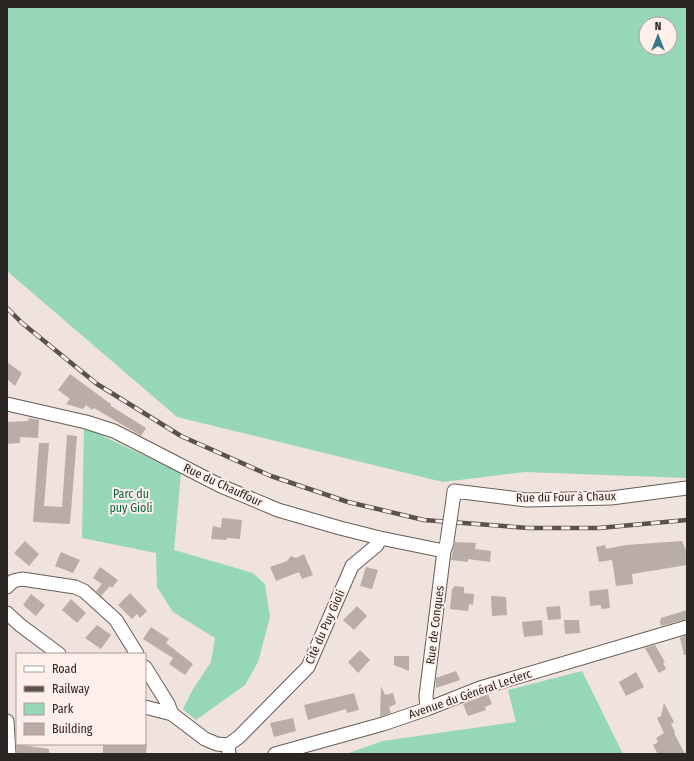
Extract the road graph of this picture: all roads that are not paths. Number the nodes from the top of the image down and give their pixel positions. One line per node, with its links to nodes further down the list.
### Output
1 (7, 404): 4 (street, Rue du Chauffour)
2 (687, 488): 3 (street, Rue du Four à Chaux)
3 (453, 500): 5 (street, Rue de Conques, bridge)
4 (380, 538): 5 (street, Rue du Chauffour); 16 (street, Cité du Puy Gioli)
5 (446, 546): 13 (street, Rue de Conques)
6 (7, 587): 10 (street)
7 (7, 613): 9 (street)
8 (687, 627): 13 (street, Avenue du Général Leclerc)
9 (58, 653)
10 (136, 653)
11 (146, 669): 14 (street, Cité du Puy Gioli)
12 (146, 707): 14 (street, Cité du Puy Gioli)
13 (427, 709): 18 (street, Avenue du Général Leclerc)
14 (172, 714): 16 (street, Cité du Puy Gioli)
15 (7, 721): 17 (street)
16 (229, 750)
17 (9, 754)
18 (275, 754)

